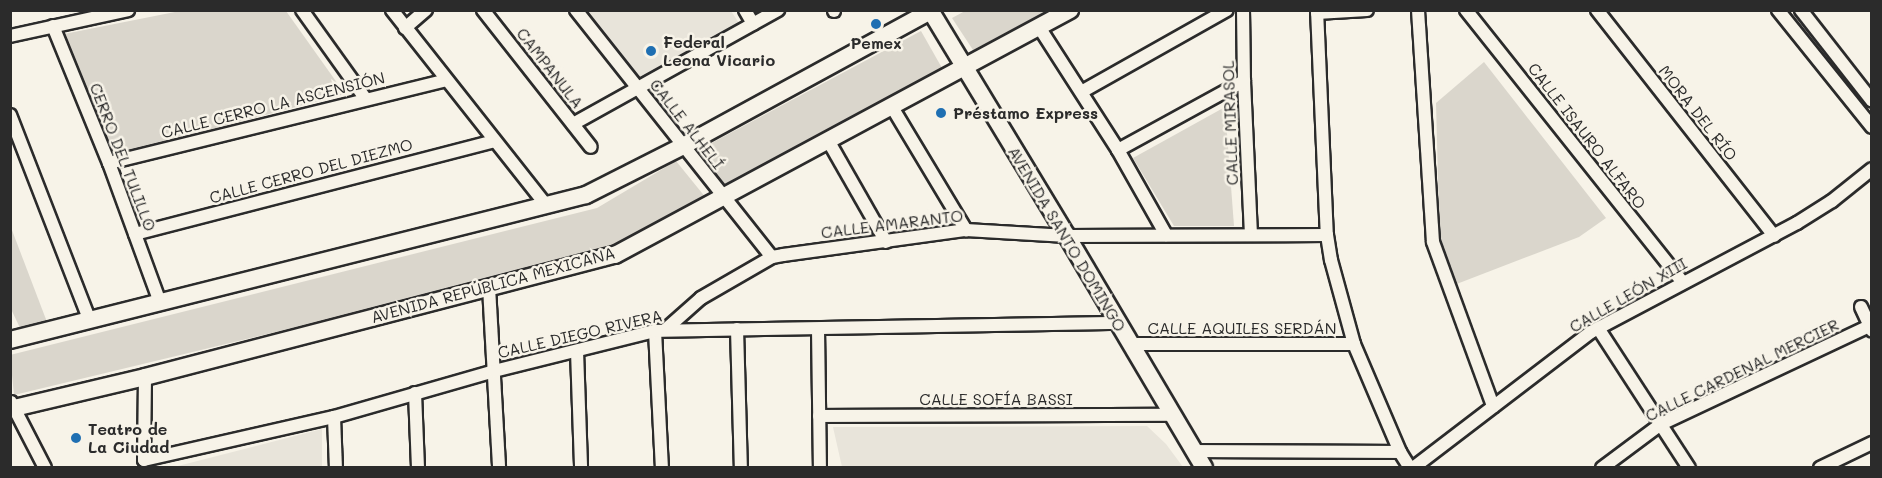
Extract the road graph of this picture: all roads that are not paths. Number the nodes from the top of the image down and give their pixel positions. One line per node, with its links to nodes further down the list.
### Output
1 (128, 10): 21 (street)
2 (302, 10): 30 (street)
3 (392, 10): 23 (street)
4 (426, 10): 23 (street)
5 (483, 10): 34 (street, CAMPANULA)
6 (576, 10): 28 (street, CALLE ALHELÍ)
7 (745, 10): 20 (street)
8 (778, 10): 20 (street)
9 (1070, 10): 22 (main road, AVENIDA REPÚBLICA MEXICANA)
10 (1227, 10): 29 (street)
11 (1244, 10): 27 (street, CALLE MIRASOL)
12 (1367, 10): 18 (street)
13 (1418, 10): 73 (street)
14 (1466, 10): 54 (street, CALLE ISAURO ALFARO)
15 (1597, 10): 51 (street, MORA DEL RÍO)
16 (1801, 10): 31 (street)
17 (931, 11): 25 (main road, AVENIDA SANTO DOMINGO); 38 (main road)
18 (1317, 12): 48 (street)
19 (1781, 12): 35 (street)
20 (753, 24): 28 (street)
21 (53, 26): 24 (street); 41 (street, CERRO DEL TULILLO)
22 (1039, 27): 25 (main road, AVENIDA REPÚBLICA MEXICANA); 29 (street)
23 (405, 28): 26 (street)
24 (10, 36)
25 (965, 69): 32 (main road, AVENIDA REPÚBLICA MEXICANA); 50 (main road, AVENIDA SANTO DOMINGO)
26 (446, 80): 30 (street, CALLE CERRO LA ASCENSIÓN); 36 (street)
27 (1244, 81): 40 (street); 47 (street, CALLE MIRASOL)
28 (637, 88): 34 (street); 38 (street, CALLE ALHELÍ)
29 (1083, 91): 40 (street)
30 (365, 98): 41 (street, CALLE CERRO LA ASCENSIÓN)
31 (1872, 100)
32 (892, 107): 37 (main road, AVENIDA REPÚBLICA MEXICANA); 45 (street)
33 (10, 115): 58 (street)
34 (573, 124): 39 (street, CAMPANULA)
35 (1872, 128)
36 (494, 141): 44 (street); 46 (street, CALLE CERRO DEL DIEZMO)
37 (829, 142): 43 (main road, AVENIDA REPÚBLICA MEXICANA); 52 (street)
38 (683, 146): 43 (street, CALLE ALHELÍ); 44 (main road)
39 (591, 147)
40 (1118, 150): 49 (street)
41 (109, 163): 46 (street, CERRO DEL TULILLO)
42 (1872, 169): 51 (street, CALLE LEÓN XIII)
43 (725, 198): 53 (street, CALLE ALHELÍ); 55 (main road, AVENIDA REPÚBLICA MEXICANA)
44 (546, 205): 56 (main road)
45 (966, 230): 50 (street, CALLE AMARANTO); 52 (street, CALLE AMARANTO)
46 (135, 234): 56 (street, CERRO DEL TULILLO)
47 (1251, 234): 48 (street, CALLE AMARANTO); 49 (street, CALLE AMARANTO)
48 (1327, 234): 67 (street)
49 (1166, 235): 50 (street, CALLE AMARANTO)
50 (1067, 236): 59 (main road, AVENIDA SANTO DOMINGO)
51 (1774, 236): 54 (street, CALLE LEÓN XIII)
52 (886, 242): 53 (street, CALLE AMARANTO)
53 (772, 257): 64 (street, CALLE AMARANTO)
54 (1682, 282): 60 (street, CALLE LEÓN XIII)
55 (489, 287): 69 (street); 70 (main road, AVENIDA REPÚBLICA MEXICANA)
56 (160, 302): 58 (main road)
57 (1861, 307): 61 (street)
58 (90, 321): 65 (main road)
59 (1118, 323): 63 (street, CALLE DIEGO RIVERA); 66 (main road, AVENIDA SANTO DOMINGO)
60 (1598, 328): 73 (street, CALLE LEÓN XIII); 77 (street)
61 (1870, 328): 77 (street, CALLE CARDENAL MERCIER)
62 (737, 329): 63 (street, CALLE DIEGO RIVERA); 64 (street, CALLE DIEGO RIVERA); 87 (street)
63 (818, 329): 75 (street)
64 (660, 330): 68 (street, CALLE DIEGO RIVERA); 86 (street)
65 (12, 337)
66 (1131, 344): 67 (street, CALLE AQUILES SERDÁN); 74 (main road, AVENIDA SANTO DOMINGO)
67 (1353, 344): 80 (street)
68 (577, 351): 69 (street, CALLE DIEGO RIVERA); 85 (street)
69 (494, 371): 71 (street, CALLE DIEGO RIVERA); 84 (street)
70 (145, 377): 72 (main road, AVENIDA REPÚBLICA MEXICANA); 76 (street, CALLE DIEGO RIVERA)
71 (415, 393): 76 (street, CALLE DIEGO RIVERA); 83 (street)
72 (11, 406): 81 (street)
73 (1493, 406): 90 (street, CALLE LEÓN XIII)
74 (1173, 415): 75 (street, CALLE SOFÍA BASSI); 79 (main road, AVENIDA SANTO DOMINGO)
75 (819, 416): 88 (street)
76 (334, 417): 82 (street)
77 (1661, 424): 91 (street, CALLE CARDENAL MERCIER); 92 (street)
78 (1872, 443): 93 (street)
79 (1194, 451): 80 (street); 89 (main road, AVENIDA SANTO DOMINGO)
80 (1400, 452): 90 (street)
81 (45, 468)
82 (336, 468)
83 (418, 468)
84 (499, 468)
85 (581, 468)
86 (662, 468)
87 (741, 468)
88 (820, 468)
89 (1203, 468)
90 (1411, 468)
91 (1602, 468)
92 (1689, 468)
93 (1820, 468)

